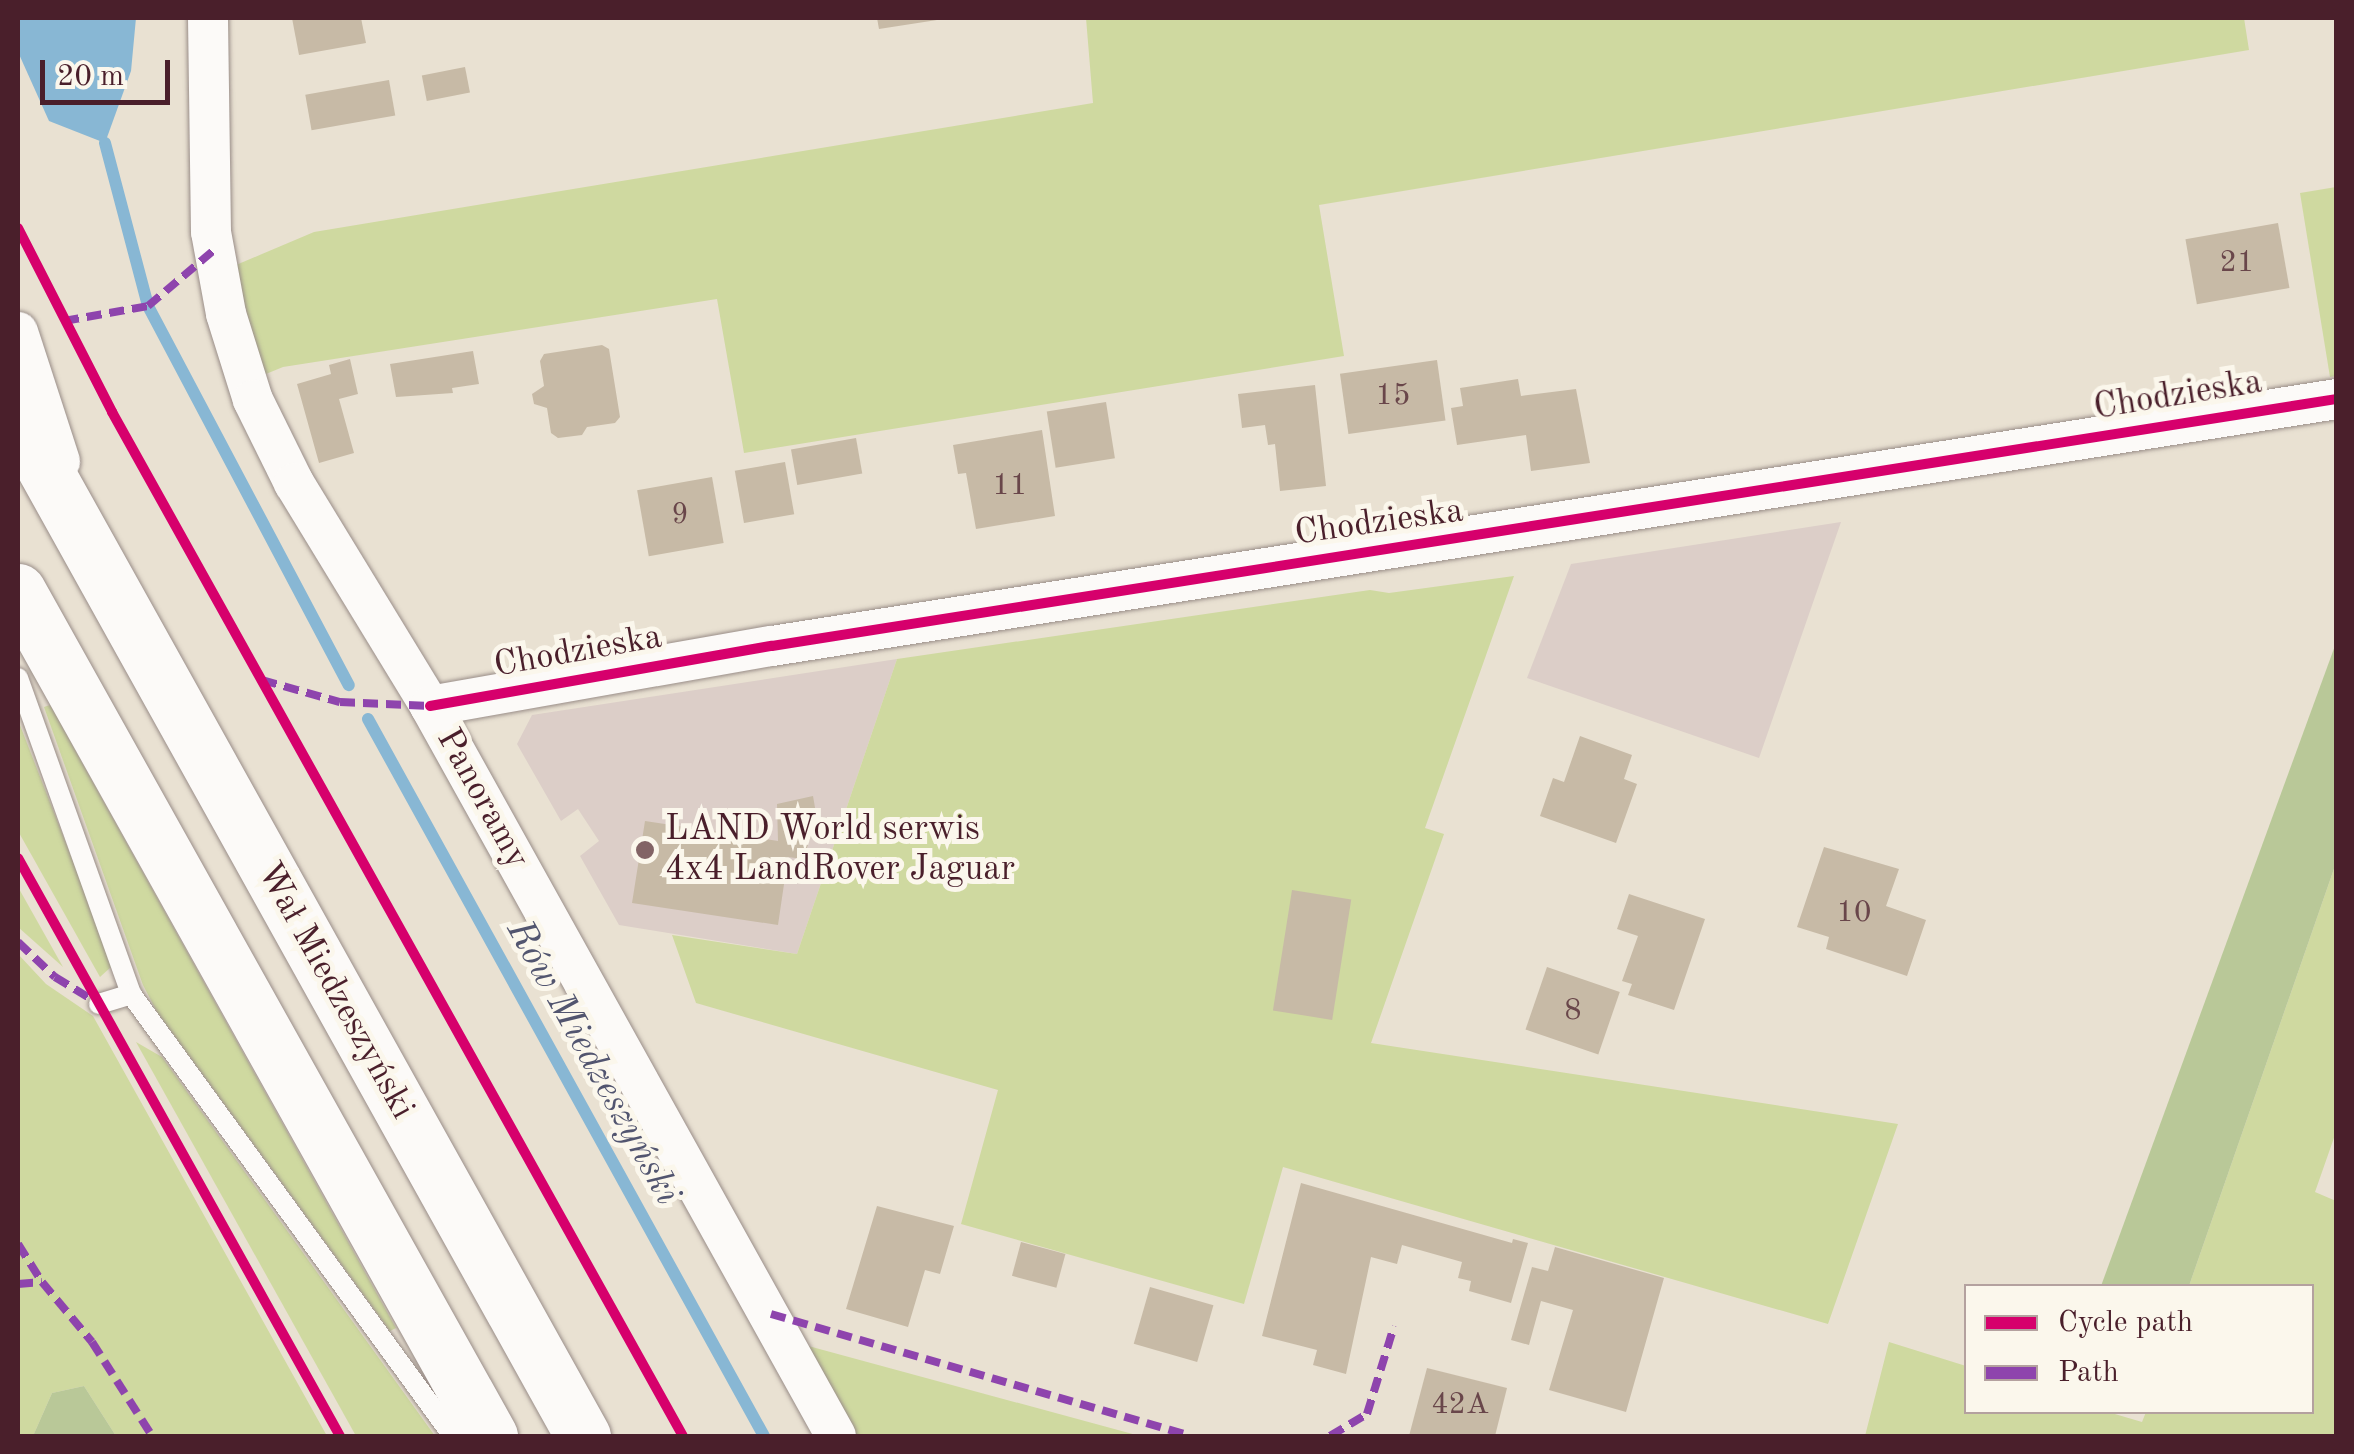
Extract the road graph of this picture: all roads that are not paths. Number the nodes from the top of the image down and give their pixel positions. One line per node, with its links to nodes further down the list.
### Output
1 (208, 18): 8 (street, Panoramy)
2 (18, 332): 5 (street, Wał Miedzeszyński)
3 (2336, 399): 8 (street, Chodzieska)
4 (18, 421): 5 (main road, Wał Miedzeszyński)
5 (88, 546): 13 (main road, Wał Miedzeszyński)
6 (18, 591): 12 (main road)
7 (18, 678): 9 (lane)
8 (430, 706): 14 (street, Panoramy)
9 (131, 994): 10 (lane); 11 (lane)
10 (100, 1004)
11 (452, 1436)
12 (490, 1436)
13 (583, 1436)
14 (836, 1436)

